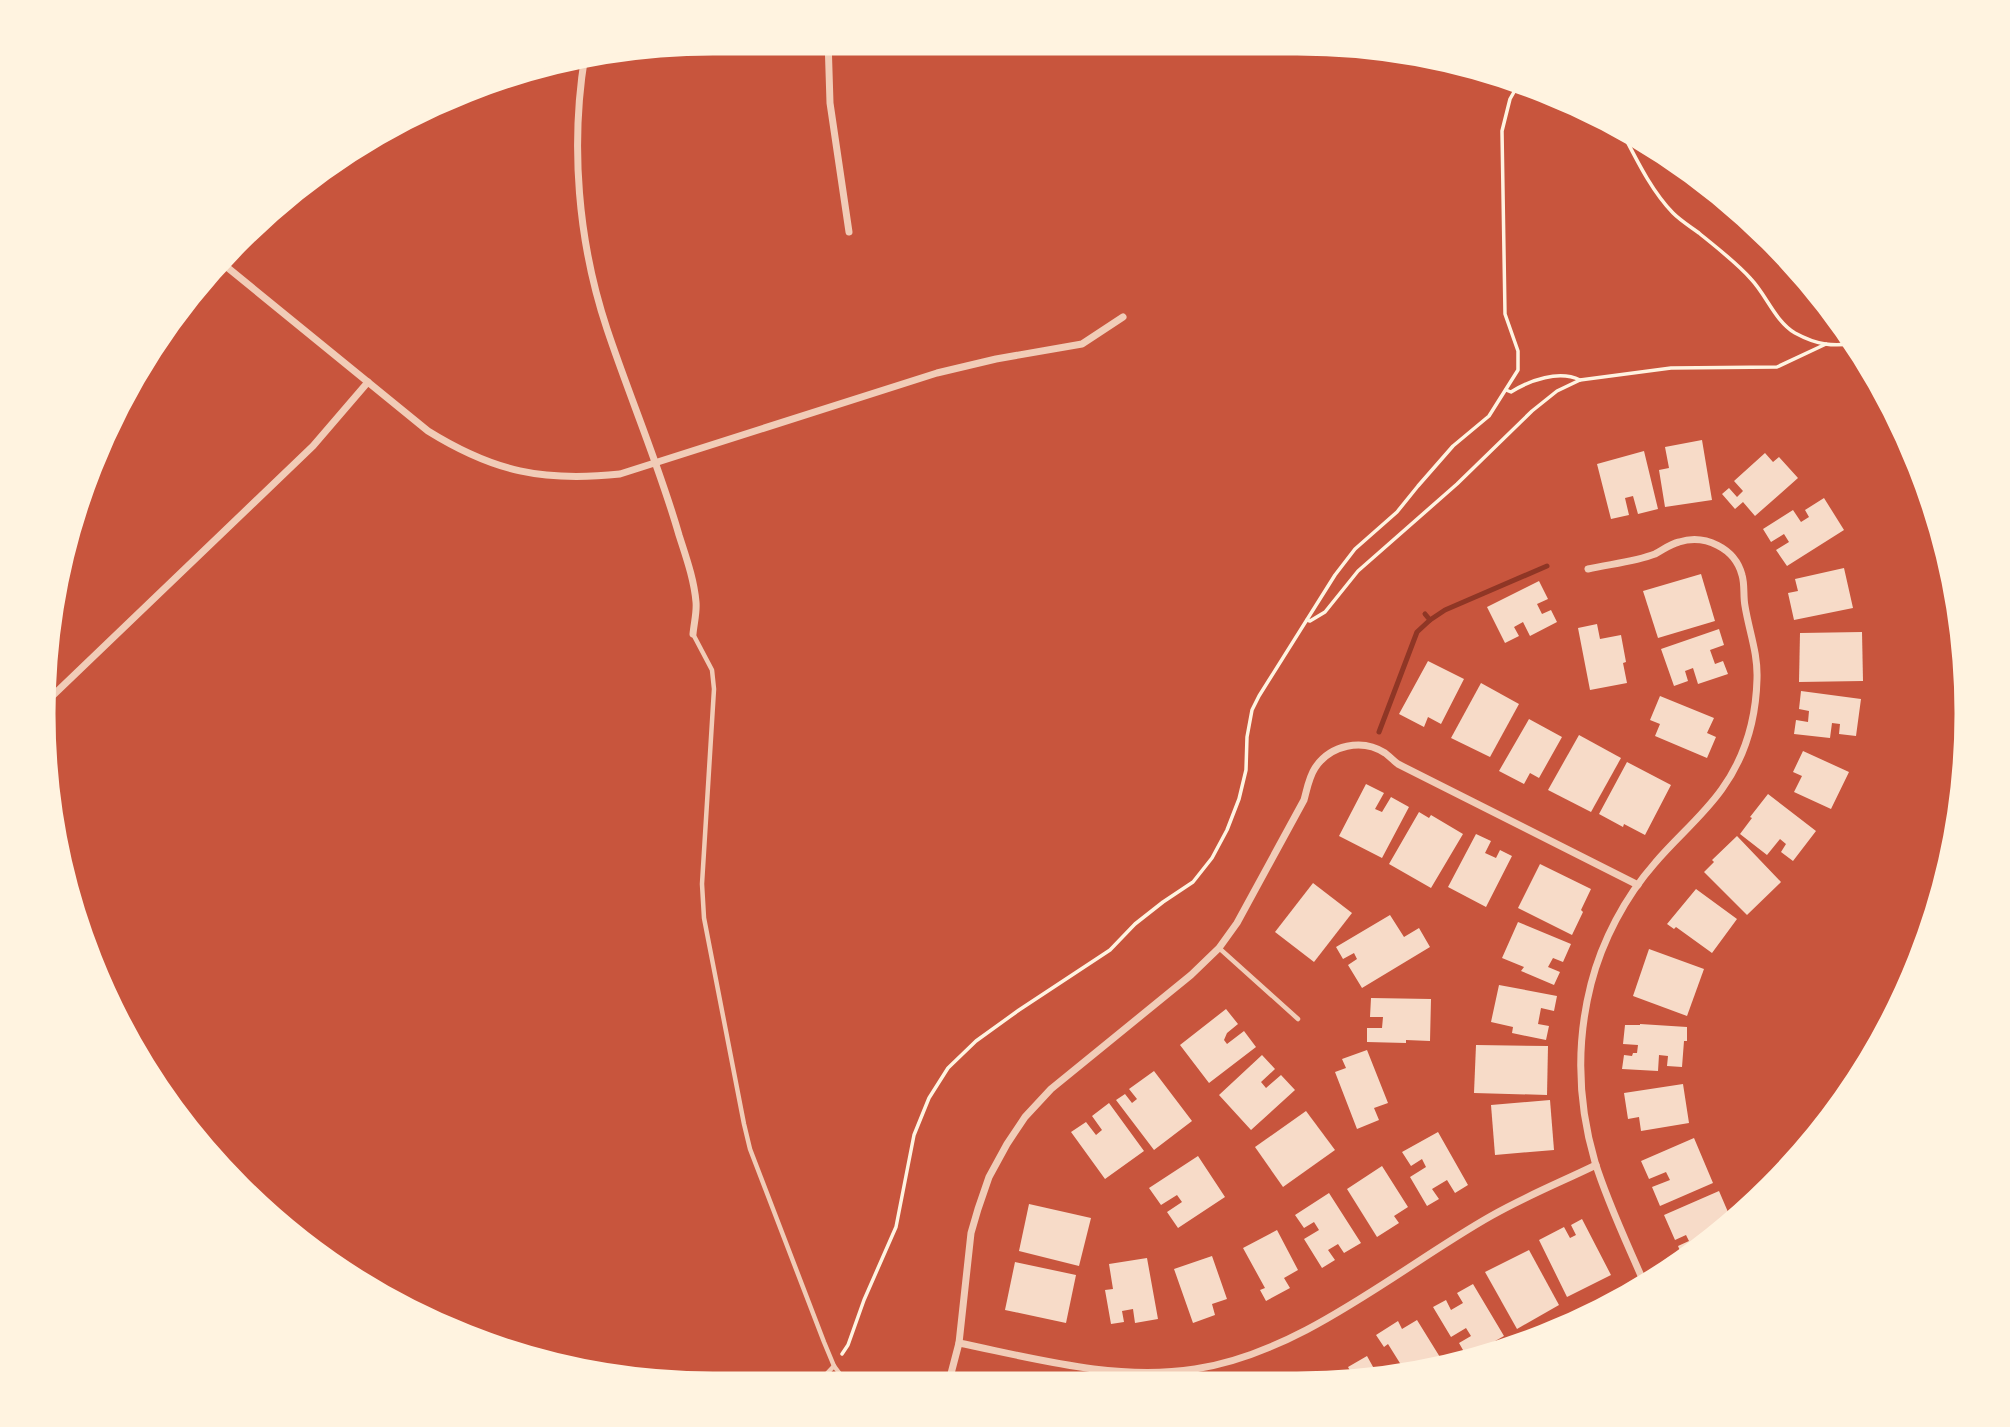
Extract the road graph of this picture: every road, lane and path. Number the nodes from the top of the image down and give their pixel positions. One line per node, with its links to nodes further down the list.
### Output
1 (828, 51): 5 (street)
2 (584, 63): 13 (street)
3 (1516, 88): 12 (path)
4 (1626, 139): 8 (path)
5 (849, 232)
6 (225, 266): 11 (street)
7 (1123, 317): 13 (street)
8 (1826, 344): 9 (path); 10 (path)
9 (1847, 344)
10 (1580, 380): 12 (path); 15 (path)
11 (368, 382): 13 (street); 17 (street)
12 (1506, 390): 15 (path)
13 (657, 463): 16 (street)
14 (1588, 569): 18 (street)
15 (1307, 620): 24 (path)
16 (693, 634): 24 (lane)
17 (51, 697)
18 (1638, 885): 19 (street); 21 (street)
19 (1219, 948): 20 (lane); 23 (street)
20 (1298, 1019)
21 (1596, 1165): 22 (street); 25 (street)
22 (1643, 1278)
23 (959, 1343): 25 (street); 28 (street)
24 (834, 1366): 26 (lane); 27 (lane)
25 (1117, 1372): 29 (street)
26 (824, 1376)
27 (842, 1376)
28 (950, 1376)
29 (1117, 1376)

